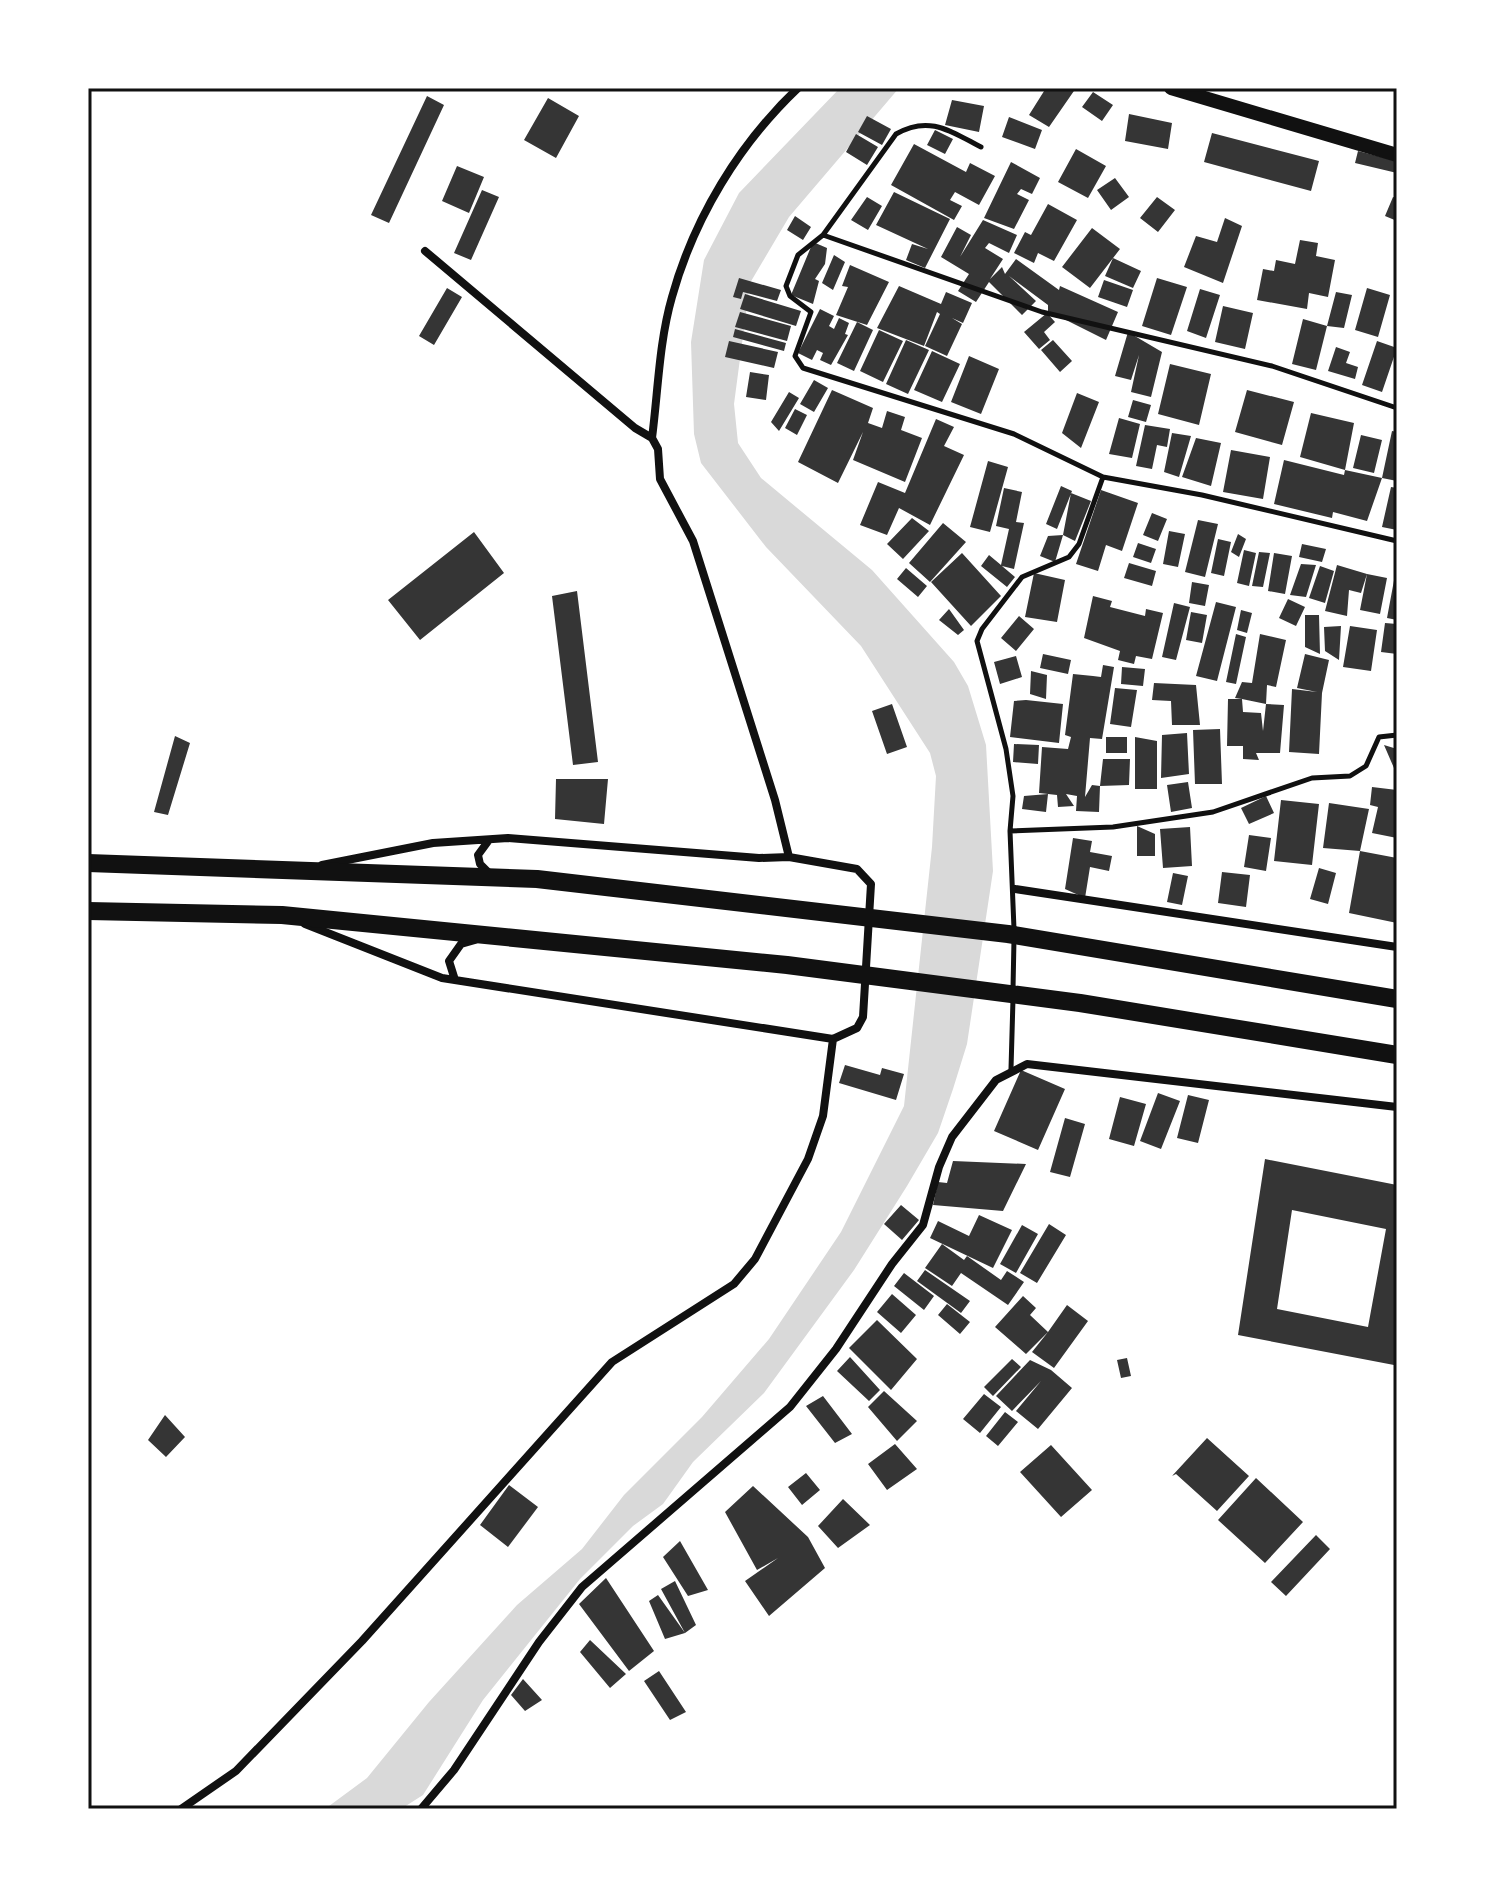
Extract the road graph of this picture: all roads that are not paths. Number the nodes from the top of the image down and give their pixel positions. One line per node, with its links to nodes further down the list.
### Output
1 (798, 88): 8 (street)
2 (1171, 88): 4 (street)
3 (981, 147): 5 (lane)
4 (1397, 155)
5 (823, 235): 7 (lane); 9 (lane)
6 (425, 251): 8 (street)
7 (1397, 408)
8 (652, 438): 14 (street)
9 (1103, 477): 10 (lane); 12 (lane)
10 (1397, 541)
11 (1397, 735): 12 (lane)
12 (1010, 831): 18 (lane)
13 (490, 839): 14 (street); 16 (street); 17 (street)
14 (789, 857): 25 (street)
15 (88, 863): 16 (highway)
16 (297, 869): 17 (highway)
17 (493, 877): 24 (highway)
18 (1015, 889): 22 (street); 27 (lane)
19 (88, 911): 20 (highway)
20 (282, 915): 21 (highway); 23 (street)
21 (490, 935): 23 (street); 26 (highway)
22 (1397, 947)
23 (455, 980): 25 (street)
24 (1397, 999)
25 (833, 1039): 29 (street)
26 (1397, 1055)
27 (1011, 1069): 28 (street); 30 (street)
28 (1397, 1107)
29 (181, 1809)
30 (422, 1809)

